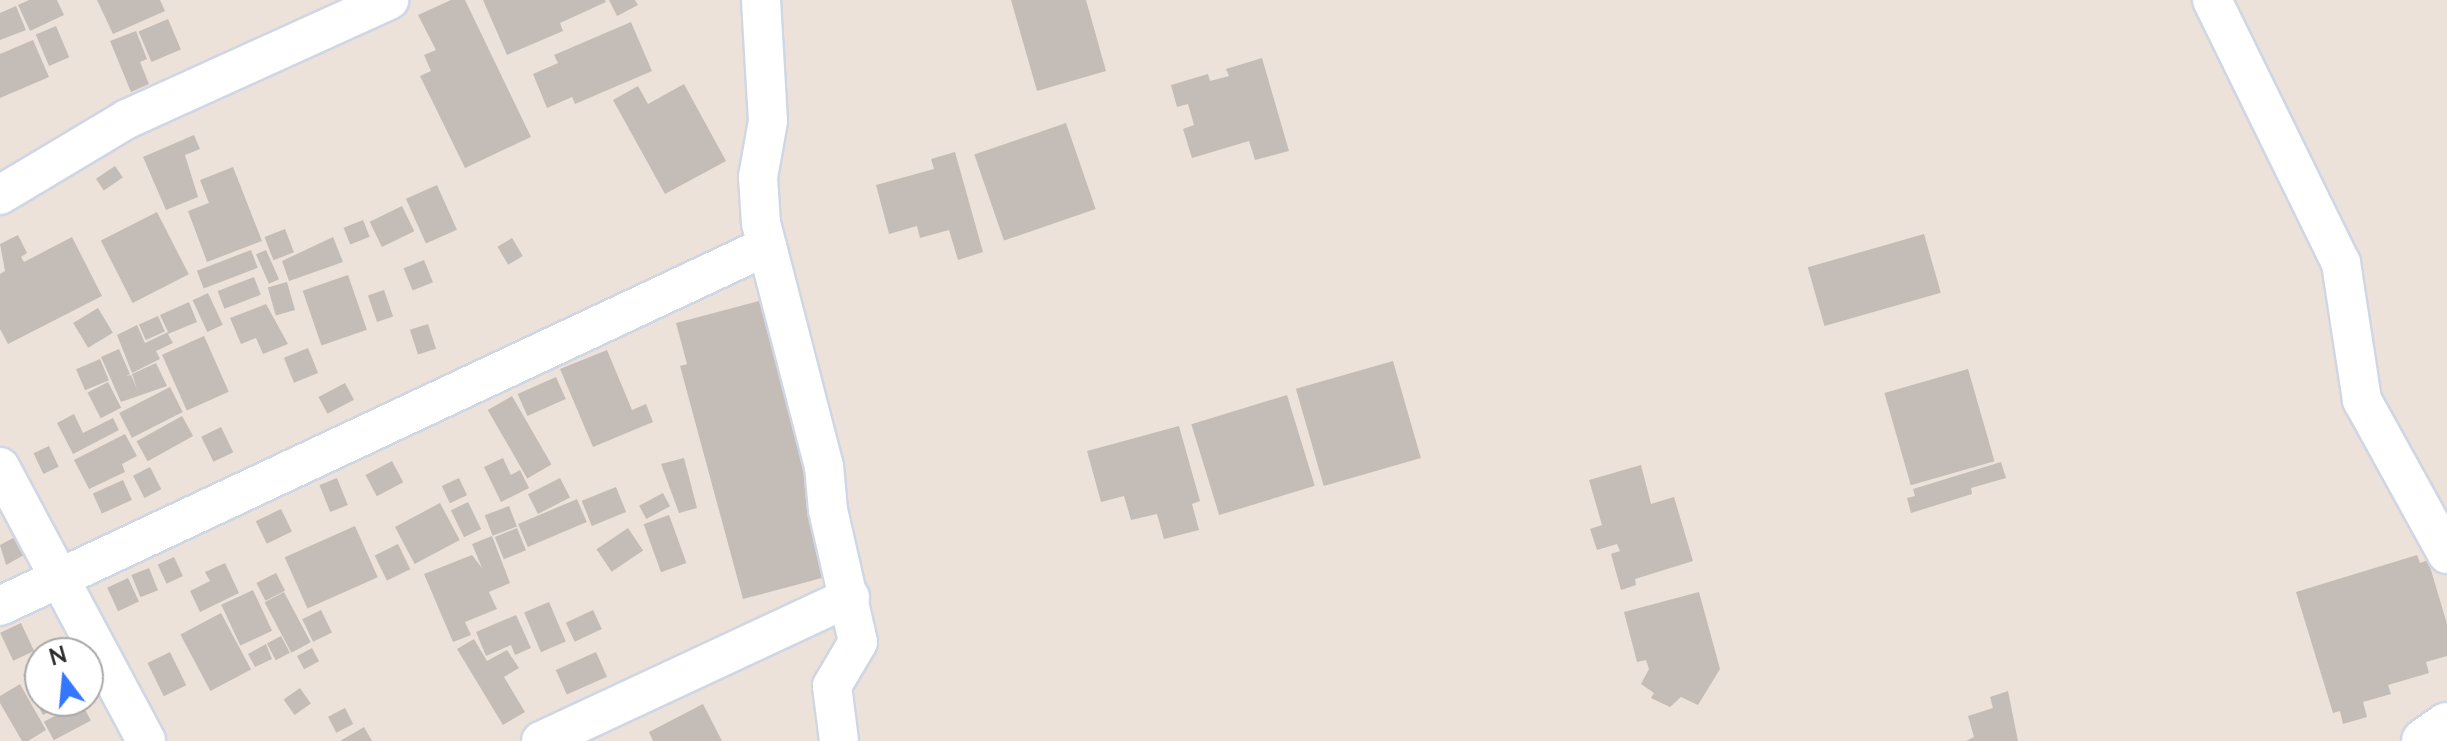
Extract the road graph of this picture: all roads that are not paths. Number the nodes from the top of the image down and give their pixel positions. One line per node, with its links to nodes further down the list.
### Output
1 (389, 0): 4 (street)
2 (761, 0): 5 (street)
3 (2212, 0): 7 (street)
4 (0, 195)
5 (767, 246): 8 (street); 9 (street)
6 (0, 467): 8 (street)
7 (2447, 554)
8 (57, 579): 10 (street); 12 (street)
9 (850, 597): 13 (street); 14 (street)
10 (0, 606)
11 (2447, 725): 15 (street)
12 (146, 741)
13 (541, 741)
14 (839, 741)
15 (2424, 741)

